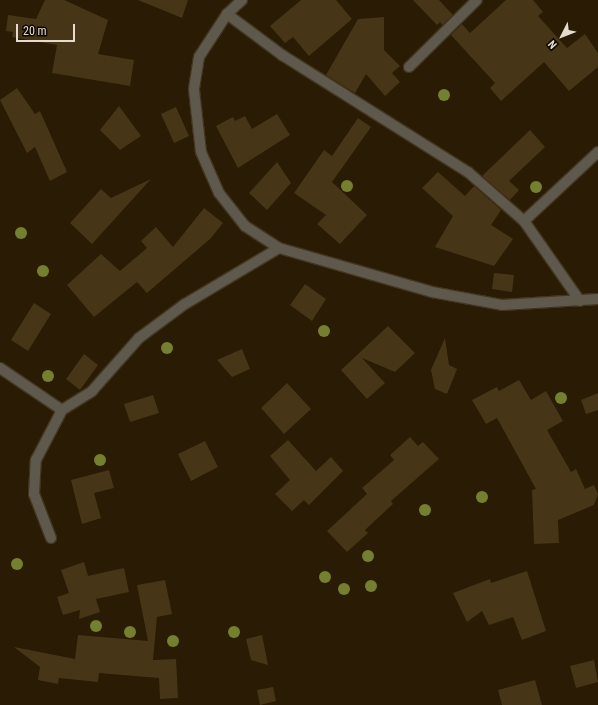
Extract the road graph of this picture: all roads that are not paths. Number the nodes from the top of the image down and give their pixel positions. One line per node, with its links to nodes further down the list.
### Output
1 (242, 0): 3 (street)
2 (477, 0): 4 (street)
3 (227, 14): 6 (street); 7 (street)
4 (409, 67)
5 (598, 152): 6 (street)
6 (524, 221): 9 (street)
7 (279, 248): 9 (street); 11 (street)
8 (598, 299): 9 (street)
9 (580, 301)
10 (0, 368): 11 (street)
11 (62, 410): 12 (street)
12 (51, 538)

